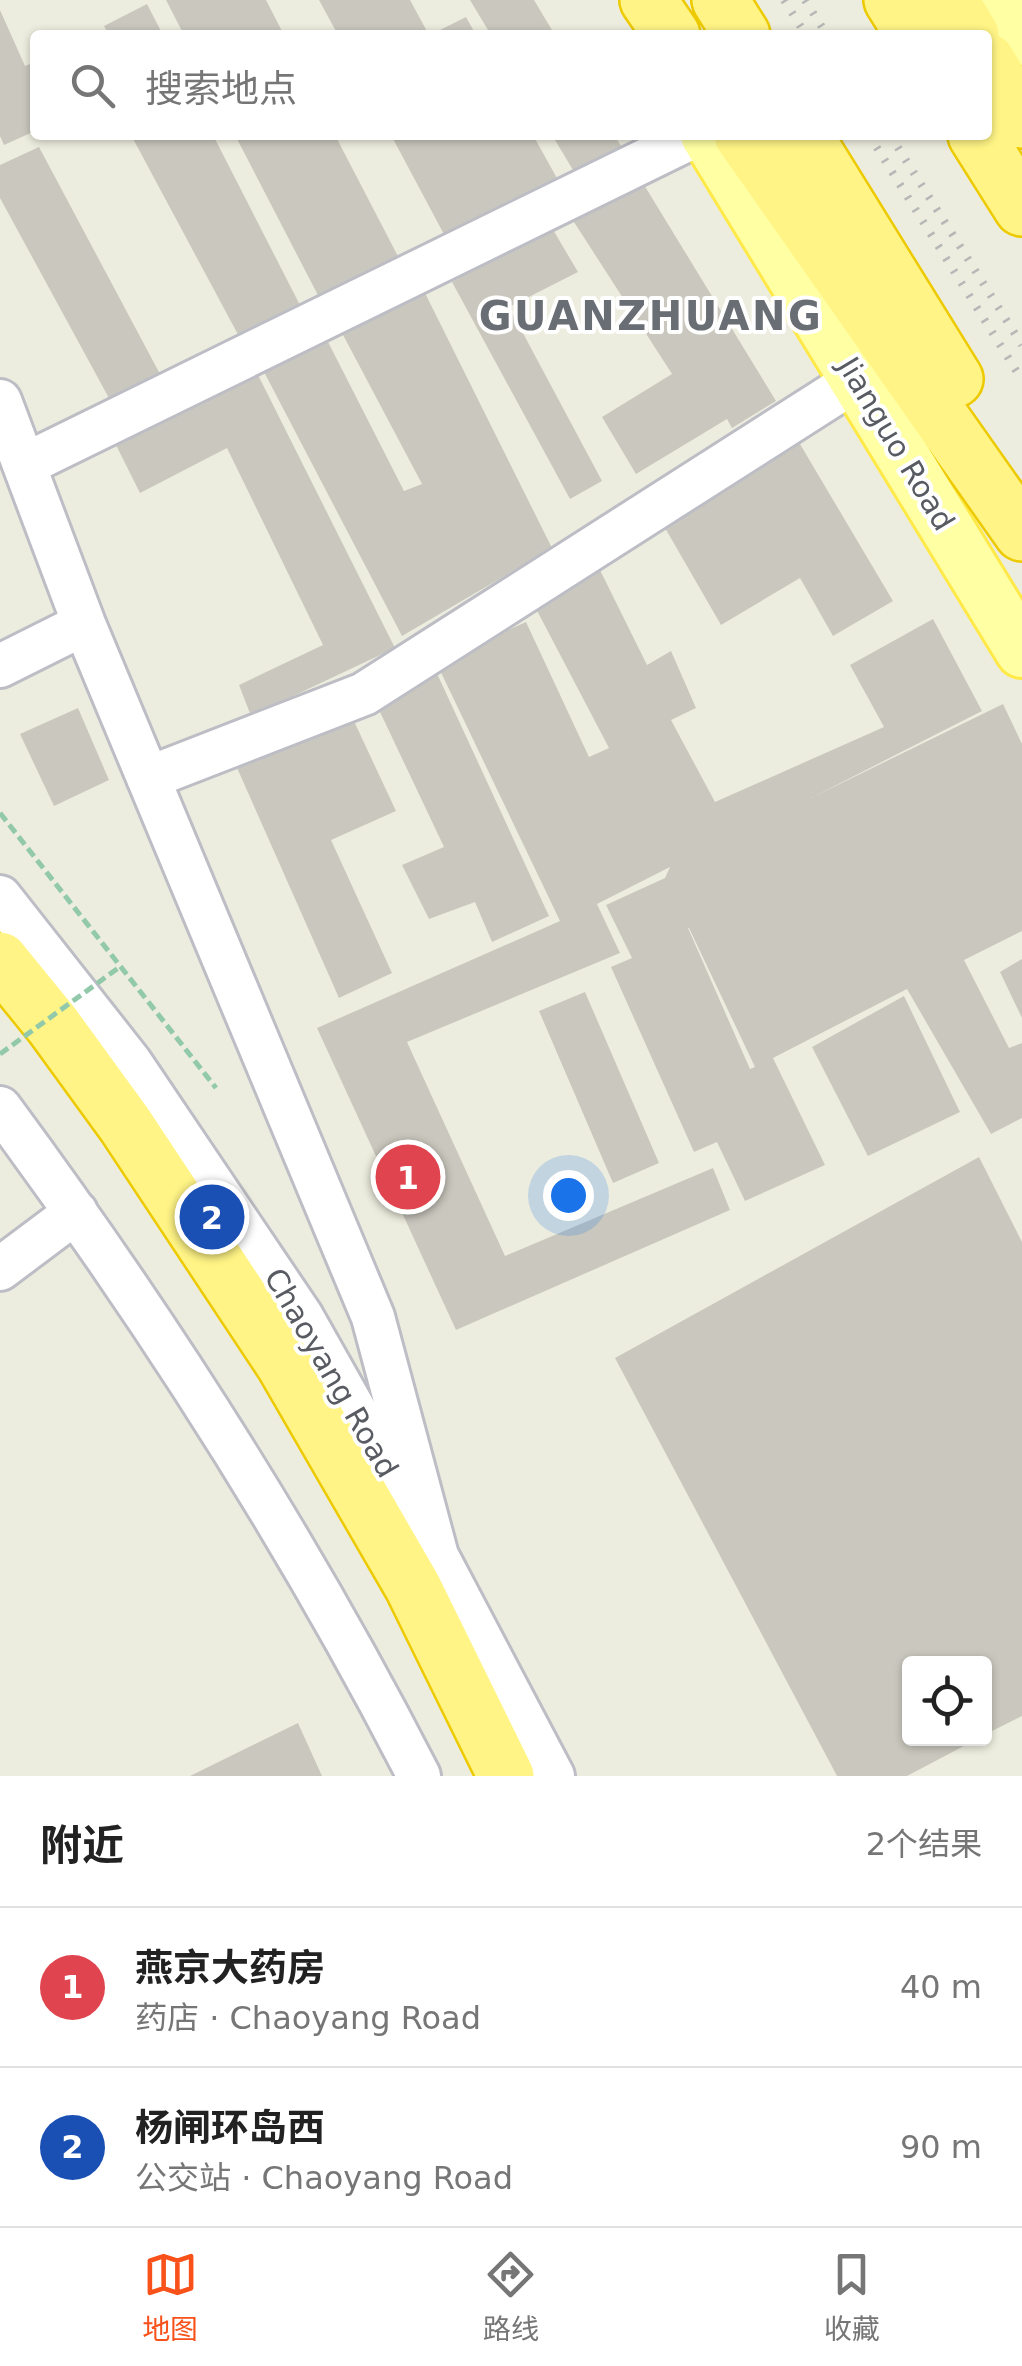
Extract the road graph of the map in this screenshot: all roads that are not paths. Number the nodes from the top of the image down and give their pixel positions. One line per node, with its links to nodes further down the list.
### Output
1 (625, 0): 7 (main road)
2 (648, 0): 8 (highway)
3 (720, 0): 9 (highway)
4 (892, 0): 10 (highway)
5 (950, 0): 11 (highway)
6 (995, 0): 12 (main road)
7 (643, 30)
8 (669, 30)
9 (739, 30)
10 (911, 30)
11 (968, 30)
12 (1022, 39)
13 (992, 69): 14 (highway)
14 (1022, 120)
15 (687, 140): 23 (street)
16 (710, 140): 21 (main road, Jianguo Road)
17 (746, 140): 25 (highway)
18 (807, 140): 24 (highway)
19 (979, 140): 20 (highway)
20 (1022, 208)
21 (856, 380): 27 (main road, Jianguo Road); 29 (street)
22 (0, 401): 23 (street)
23 (24, 466): 26 (street)
24 (1022, 487)
25 (1022, 533)
26 (84, 624): 28 (street); 29 (street)
27 (1022, 651)
28 (0, 666)
29 (148, 778): 36 (street)
30 (0, 897): 36 (street, Chaoyang Road)
31 (0, 960): 39 (highway, Chaoyang Road)
32 (0, 1014): 38 (highway)
33 (0, 1108): 34 (street)
34 (76, 1212): 35 (street); 37 (street)
35 (0, 1270)
36 (437, 1556): 40 (street, Chaoyang Road)
37 (419, 1776)
38 (472, 1776)
39 (506, 1776)
40 (553, 1776)

